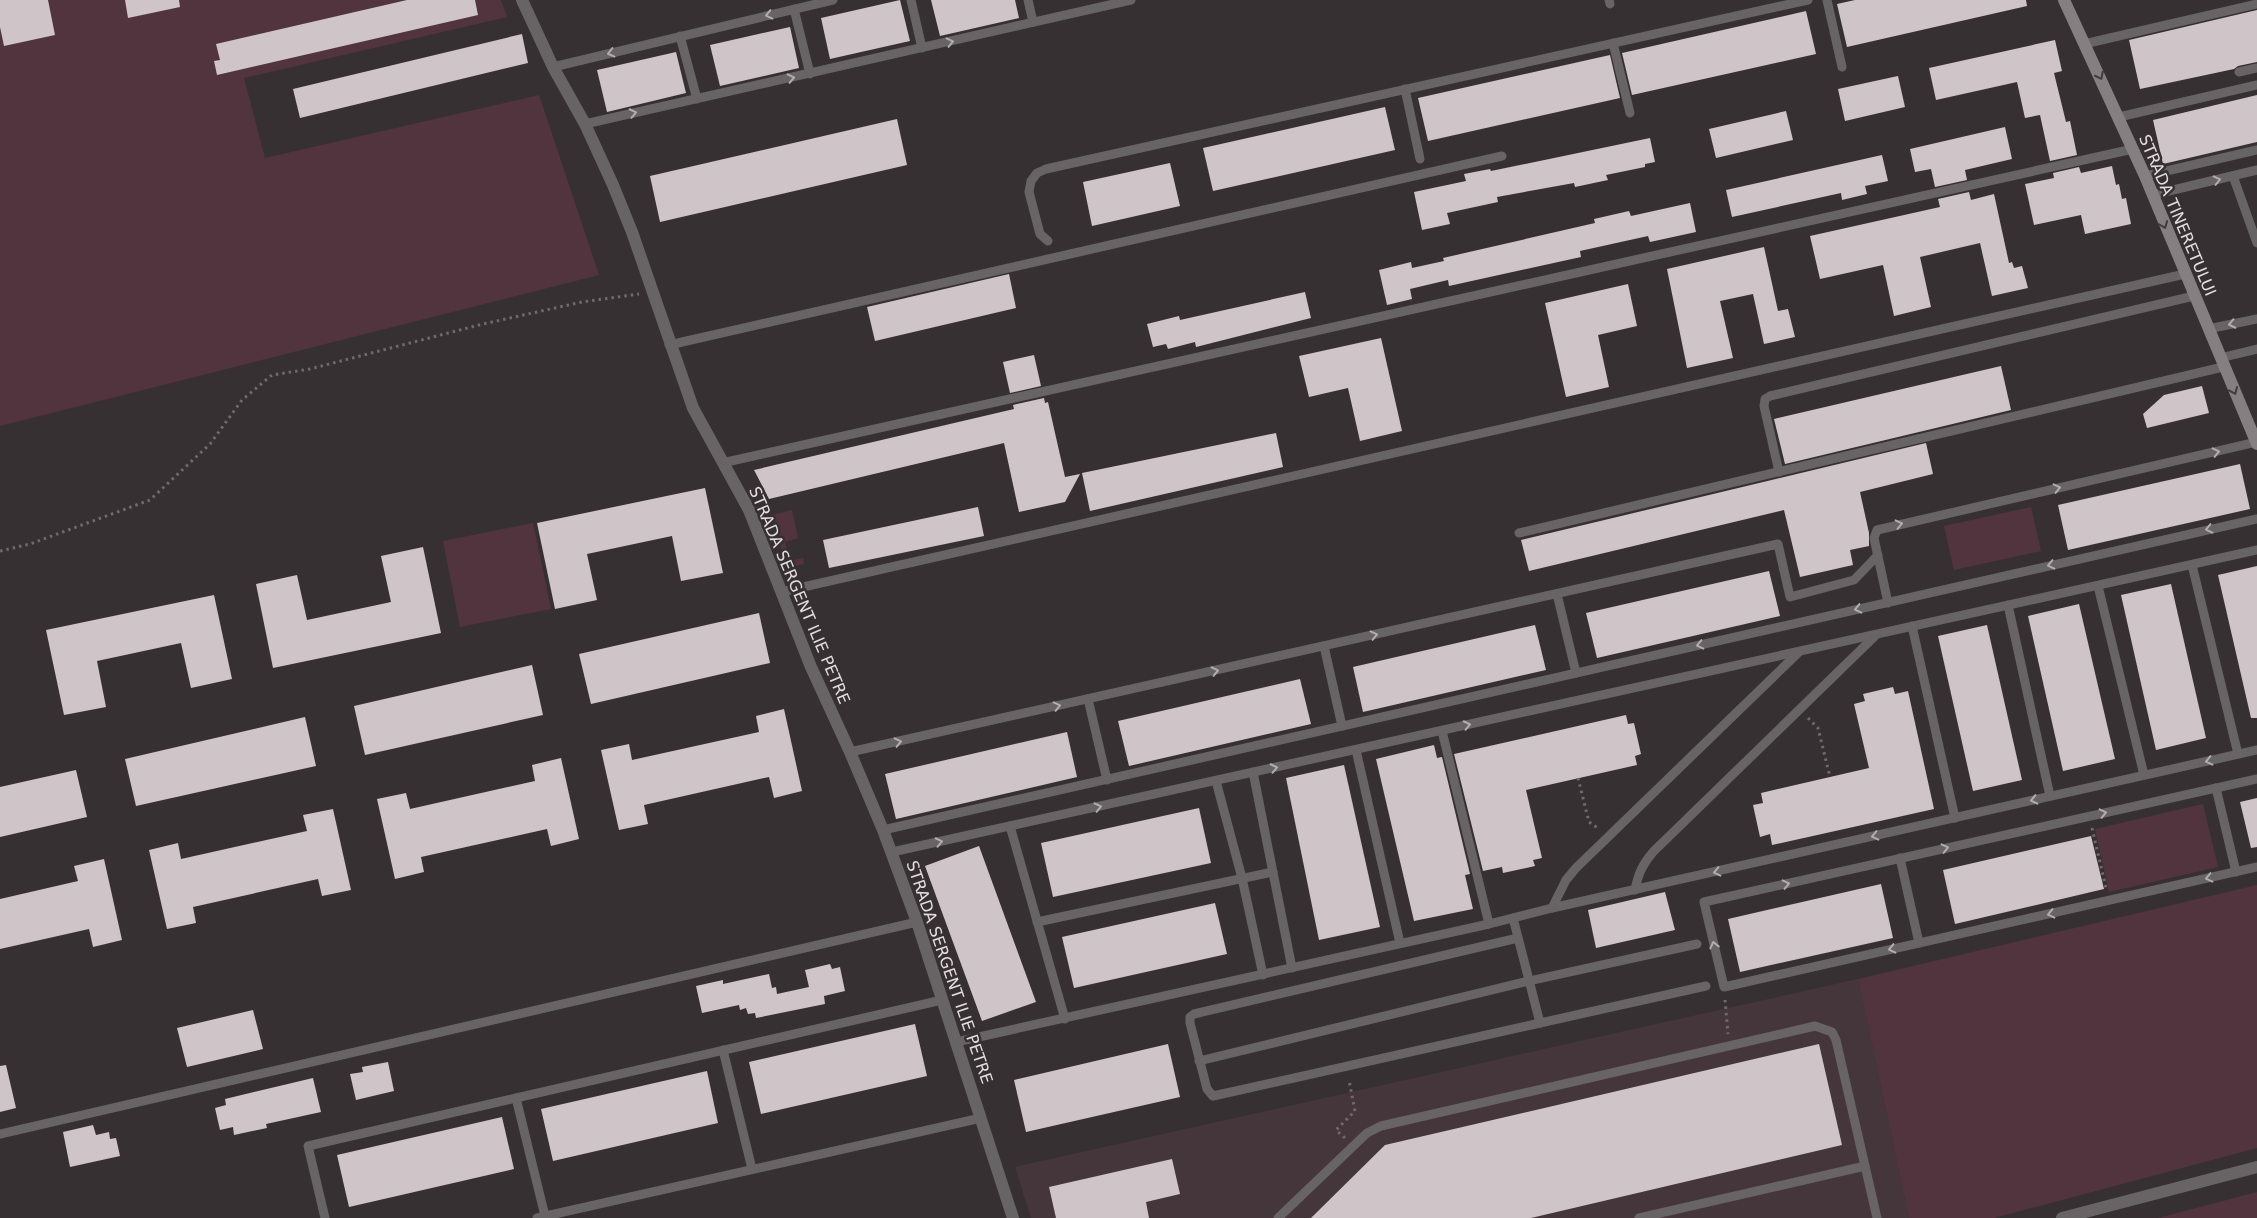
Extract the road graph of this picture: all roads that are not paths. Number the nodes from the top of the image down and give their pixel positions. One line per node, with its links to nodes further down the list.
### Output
1 (522, 0): 16 (street, STRADA SERGENT ILIE PETRE)
2 (833, 0): 10 (lane)
3 (911, 0): 15 (lane)
4 (1028, 0): 11 (lane)
5 (1130, 0): 11 (lane)
6 (1808, 0): 13 (lane)
7 (1827, 0): 17 (lane)
8 (2064, 0): 14 (street, STRADA TINERETULUI)
9 (2257, 4): 14 (lane)
10 (794, 9): 12 (lane, one-way to 12); 20 (lane)
11 (1034, 22): 15 (lane, one-way to 11)
12 (680, 36): 16 (lane, one-way to 16); 23 (lane)
13 (1613, 43): 22 (lane); 24 (lane)
14 (2084, 44): 25 (street, STRADA TINERETULUI, one-way to 25)
15 (922, 48): 20 (lane)
16 (553, 67): 26 (street, STRADA SERGENT ILIE PETRE)
17 (1842, 67)
18 (2257, 68): 19 (lane)
19 (2239, 72)
20 (810, 74): 23 (lane, one-way to 20)
21 (2257, 85): 25 (lane)
22 (1405, 89): 30 (lane); 35 (lane)
23 (697, 99): 26 (lane, one-way to 23)
24 (1630, 113)
25 (2119, 117): 27 (street, STRADA TINERETULUI)
26 (585, 124): 41 (street, STRADA SERGENT ILIE PETRE)
27 (2133, 149): 32 (street, STRADA TINERETULUI); 45 (lane)
28 (2257, 150): 32 (lane)
29 (1502, 156): 41 (lane)
30 (1420, 159)
31 (2257, 170): 33 (lane)
32 (2145, 176): 34 (street, STRADA TINERETULUI)
33 (2233, 176): 34 (lane, one-way to 33); 36 (lane)
34 (2152, 195): 37 (street, STRADA TINERETULUI, one-way to 37)
35 (1048, 241)
36 (2257, 243)
37 (2185, 274): 38 (street, STRADA TINERETULUI); 53 (lane)
38 (2194, 296): 40 (street, STRADA TINERETULUI); 46 (lane)
39 (2257, 319): 40 (lane, one-way to 40)
40 (2208, 329): 43 (street, STRADA TINERETULUI)
41 (670, 345): 45 (street, STRADA SERGENT ILIE PETRE)
42 (2257, 349): 43 (lane)
43 (2222, 362): 44 (street, STRADA TINERETULUI, one-way to 44); 46 (lane)
44 (2257, 443): 50 (lane, one-way to 44)
45 (722, 463): 53 (street, STRADA SERGENT ILIE PETRE)
46 (1779, 472): 48 (lane)
47 (2257, 519): 55 (lane, one-way to 55)
48 (1519, 533)
49 (2257, 550): 51 (lane)
50 (1878, 555): 54 (lane); 55 (lane)
51 (2192, 565): 52 (lane); 68 (lane)
52 (2098, 586): 56 (lane); 70 (lane)
53 (781, 592): 67 (street, STRADA SERGENT ILIE PETRE)
54 (1557, 594): 59 (lane, one-way to 54); 61 (lane)
55 (1888, 602): 61 (lane, one-way to 61)
56 (2008, 605): 57 (lane); 75 (lane)
57 (1912, 626): 58 (lane); 76 (lane)
58 (1876, 634): 60 (lane); 85 (lane)
59 (1324, 646): 62 (lane, one-way to 59); 63 (lane)
60 (1800, 652): 64 (lane, one-way to 60); 86 (lane)
61 (1576, 673): 63 (lane)
62 (1088, 699): 67 (lane, one-way to 62); 72 (lane)
63 (1342, 726): 72 (lane)
64 (1442, 731): 65 (lane); 90 (lane)
65 (1356, 750): 69 (lane, one-way to 65); 92 (lane)
66 (2257, 750): 68 (lane)
67 (850, 752): 78 (street, STRADA SERGENT ILIE PETRE)
68 (2238, 754): 70 (lane, one-way to 70)
69 (1253, 772): 73 (lane); 82 (lane)
70 (2144, 775): 75 (lane)
71 (2257, 778): 74 (lane)
72 (1107, 780): 78 (lane)
73 (1216, 781): 77 (lane, one-way to 73); 84 (lane)
74 (2216, 788): 80 (lane, one-way to 74); 83 (lane)
75 (2050, 796): 76 (lane, one-way to 76)
76 (1955, 818): 85 (lane, one-way to 85)
77 (1010, 826): 79 (lane, one-way to 77); 89 (lane)
78 (883, 830): 79 (street, STRADA SERGENT ILIE PETRE)
79 (892, 852): 88 (street, STRADA SERGENT ILIE PETRE)
80 (1900, 858): 93 (lane); 93 (lane, one-way to 80)
81 (2257, 867): 83 (lane)
82 (1273, 872): 84 (lane); 95 (lane)
83 (2236, 872): 93 (lane, one-way to 93)
84 (1242, 878): 89 (lane); 96 (lane)
85 (1635, 890): 86 (lane)
86 (1552, 908): 87 (lane)
87 (1513, 918): 90 (lane); 91 (lane)
88 (917, 922): 99 (street, STRADA SERGENT ILIE PETRE); 107 (lane)
89 (1037, 922): 100 (lane)
90 (1489, 924): 92 (lane)
91 (1518, 938): 97 (lane); 104 (lane)
92 (1400, 943): 95 (lane)
93 (1919, 943)
94 (1697, 944): 97 (lane)
95 (1292, 968): 96 (lane)
96 (1263, 975): 100 (lane)
97 (1529, 981): 101 (lane); 104 (lane)
98 (1706, 986): 101 (lane)
99 (942, 1000): 102 (street, STRADA SERGENT ILIE PETRE); 103 (lane)
100 (1065, 1019): 102 (lane)
101 (1540, 1023): 104 (lane)
102 (956, 1042): 106 (street, STRADA SERGENT ILIE PETRE)
103 (723, 1050): 105 (lane); 110 (lane)
104 (1199, 1061)
105 (516, 1098): 111 (lane); 112 (lane)
106 (981, 1118): 110 (lane); 113 (street, STRADA SERGENT ILIE PETRE)
107 (0, 1134)
108 (1865, 1166): 114 (lane); 115 (lane); 116 (lane)
109 (2257, 1167): 117 (street)
110 (752, 1169): 111 (lane)
111 (541, 1217)
112 (325, 1218)
113 (1013, 1218)
114 (1278, 1218)
115 (1639, 1218)
116 (1877, 1218)
117 (2062, 1218)

